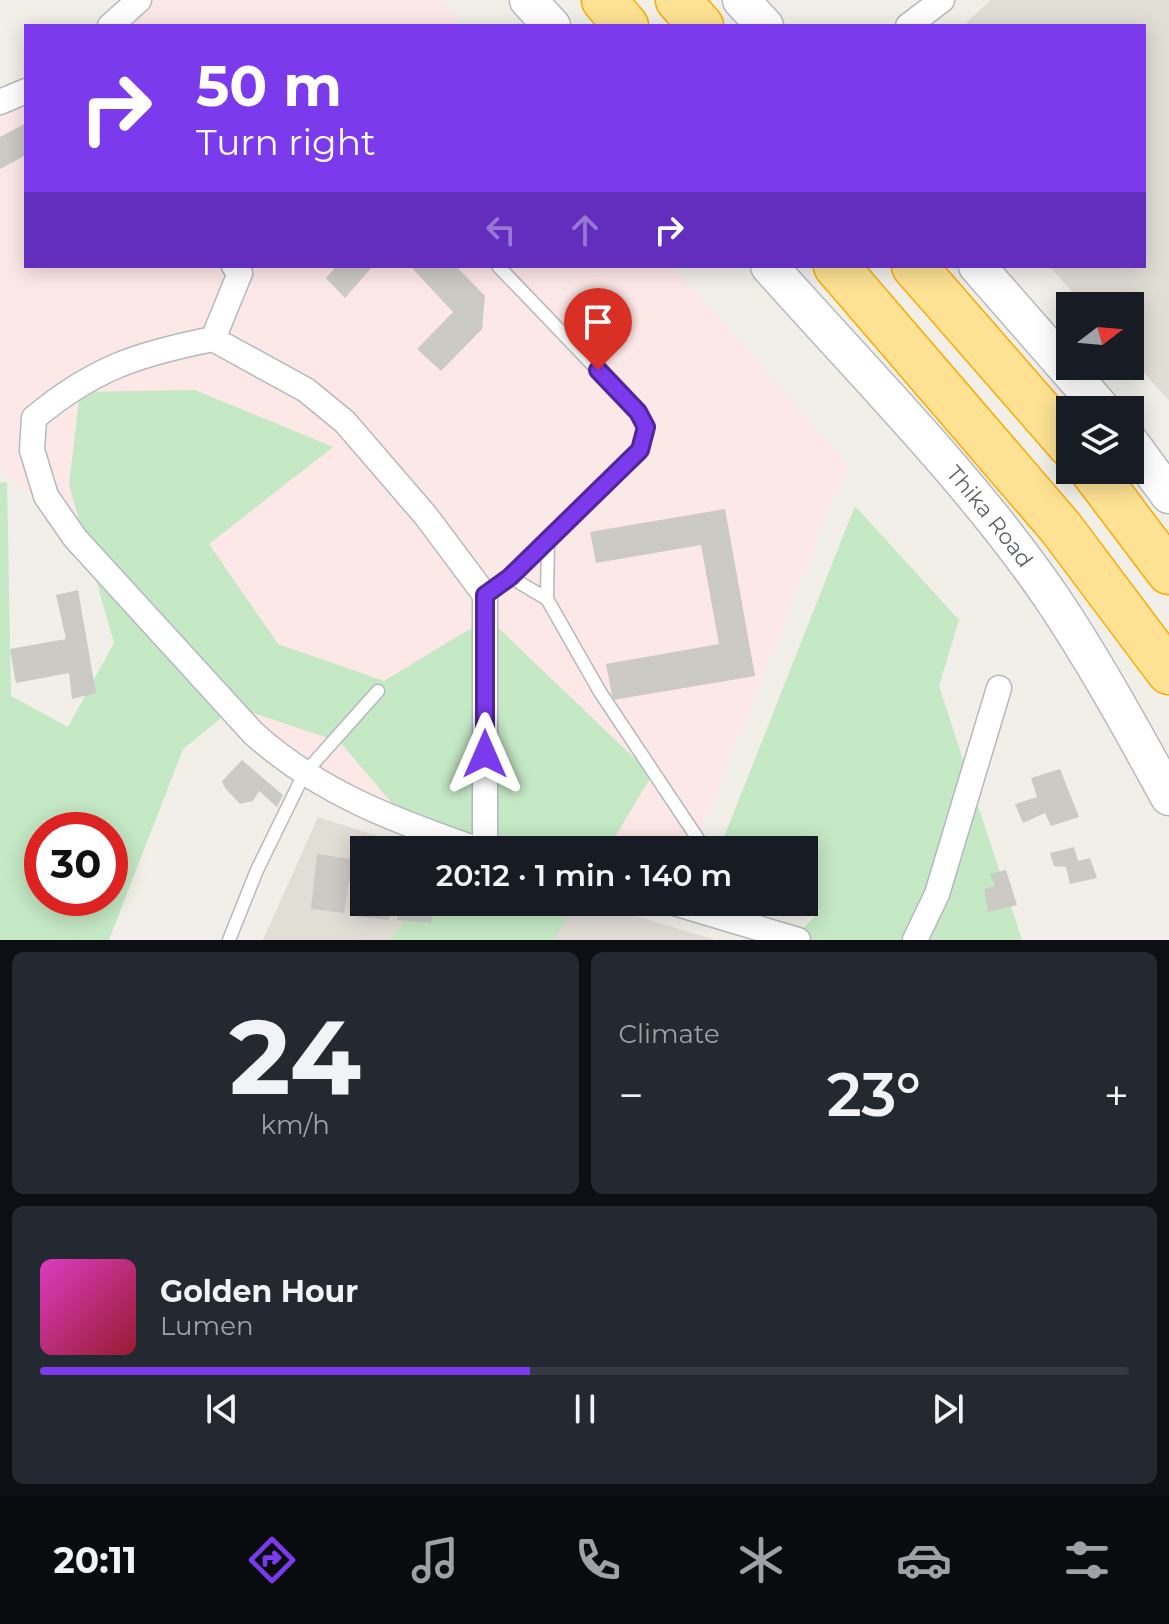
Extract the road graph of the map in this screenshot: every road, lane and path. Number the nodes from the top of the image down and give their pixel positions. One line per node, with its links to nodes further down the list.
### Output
1 (139, 0): 7 (street)
2 (528, 0): 8 (main road)
3 (604, 0): 9 (highway)
4 (678, 0): 10 (highway)
5 (741, 0): 11 (main road)
6 (942, 0): 12 (street)
7 (112, 24)
8 (550, 24)
9 (624, 24)
10 (699, 24)
11 (763, 24)
12 (911, 24)
13 (24, 92): 14 (street)
14 (0, 102)
15 (241, 268): 21 (street)
16 (500, 268): 27 (lane)
17 (771, 268): 36 (main road, Thika Road)
18 (838, 268): 32 (highway)
19 (916, 268): 23 (highway)
20 (979, 268): 22 (main road)
21 (213, 339): 30 (street); 35 (street)
22 (1091, 396)
23 (1056, 429)
24 (1144, 461): 26 (main road)
25 (1105, 484): 28 (highway)
26 (1169, 495)
27 (548, 540): 29 (lane); 31 (lane)
28 (1169, 572)
29 (510, 577): 30 (lane); 31 (lane)
30 (485, 595): 38 (street)
31 (547, 599): 39 (lane)
32 (1169, 672)
33 (999, 688): 43 (street)
34 (378, 691): 35 (lane)
35 (304, 774): 37 (street); 42 (lane)
36 (1169, 797)
37 (441, 836)
38 (482, 836)
39 (696, 836)
40 (717, 916): 41 (street)
41 (789, 938)
42 (229, 940)
43 (915, 940)

